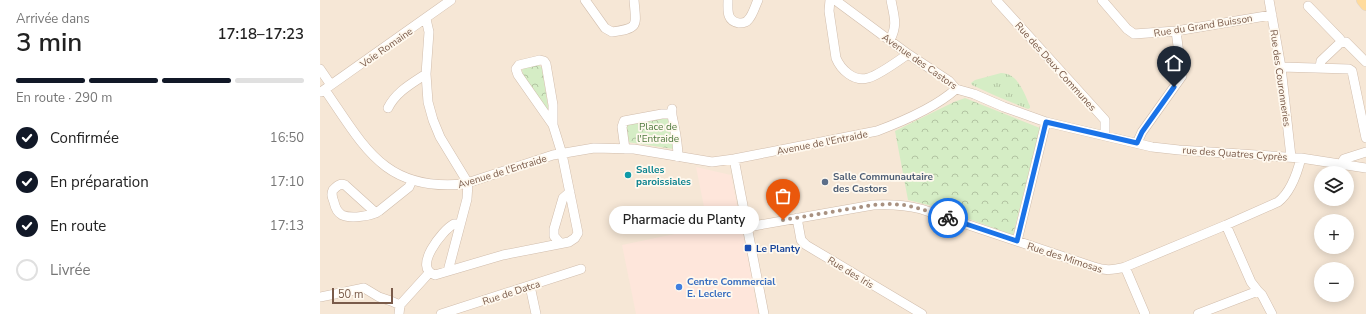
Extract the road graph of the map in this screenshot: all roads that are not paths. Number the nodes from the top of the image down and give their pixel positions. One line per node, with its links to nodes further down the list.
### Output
1 (451, 0): 15 (street, Voie Romaine)
2 (585, 0): 3 (street)
3 (634, 0)
4 (728, 0): 5 (street)
5 (758, 0)
6 (891, 0): 17 (street)
7 (996, 0): 30 (street, Rue des Deux Communes)
8 (1102, 0): 16 (street, Rue du Grand Buisson)
9 (1269, 0): 14 (street, Rue des Couronneries)
10 (1362, 0): 12 (main road)
11 (835, 1): 17 (street, Avenue des Castors); 19 (street)
12 (1366, 5)
13 (1308, 6): 18 (street)
14 (1272, 15): 16 (street, Rue du Grand Buisson); 21 (street, Rue des Couronneries)
15 (426, 19): 24 (street); 25 (street, Voie Romaine)
16 (1176, 31): 32 (street)
17 (890, 40): 19 (street, Avenue des Castors)
18 (1340, 43): 20 (street); 22 (street)
19 (908, 54): 26 (street, Avenue des Castors)
20 (1366, 62)
21 (1281, 67): 22 (street); 37 (street, Rue des Couronneries)
22 (1320, 68): 31 (street)
23 (320, 69): 25 (street, Avenue de l'Entraide)
24 (426, 74): 27 (street); 43 (street)
25 (325, 89): 42 (street, Avenue de l'Entraide)
26 (956, 89): 28 (street, Avenue des Castors); 39 (street, Avenue de l'Entraide)
27 (388, 108)
28 (1046, 122): 30 (street, Avenue des Castors); 50 (street)
29 (554, 125): 29 (street); 35 (street)
30 (1105, 136): 32 (street, rue des Quatres Cyprès)
31 (1366, 138)
32 (1137, 143): 37 (street, rue des Quatres Cyprès)
33 (626, 149): 35 (street, Avenue de l'Entraide); 36 (street, Avenue de l'Entraide); 36 (street)
34 (1363, 153): 40 (street); 41 (street)
35 (562, 154): 43 (street, Avenue de l'Entraide); 44 (street)
36 (678, 157): 39 (street, Avenue de l'Entraide)
37 (1291, 157): 38 (street, rue des Quatres Cyprès)
38 (1301, 158): 40 (street, rue des Quatres Cyprès); 48 (street, Rue des Mimosas)
39 (734, 159): 49 (street)
40 (1341, 164): 41 (street, rue des Quatres Cyprès)
41 (1365, 168)
42 (412, 180): 43 (street, Avenue de l'Entraide); 45 (street)
43 (468, 183): 47 (street)
44 (570, 192): 51 (street); 51 (street)
45 (376, 213): 45 (street)
46 (797, 218): 49 (street, Rue des Mimosas); 50 (street, Rue des Mimosas); 63 (street, Rue des Iris)
47 (460, 224): 54 (street); 55 (street)
48 (1226, 226): 52 (street, Rue des Mimosas); 57 (street)
49 (748, 227): 62 (street)
50 (1017, 241): 52 (street, Rue des Mimosas)
51 (560, 243): 54 (street)
52 (1125, 267): 64 (street)
53 (581, 269): 56 (street, Rue de Datca)
54 (448, 271): 55 (street)
55 (429, 273): 59 (street)
56 (530, 286): 60 (street, Rue de Datca); 61 (street)
57 (1258, 291): 65 (street); 66 (street)
58 (320, 297): 59 (street)
59 (399, 310)
60 (441, 314)
61 (536, 314)
62 (764, 314)
63 (922, 314)
64 (1144, 314)
65 (1198, 314)
66 (1272, 314)

